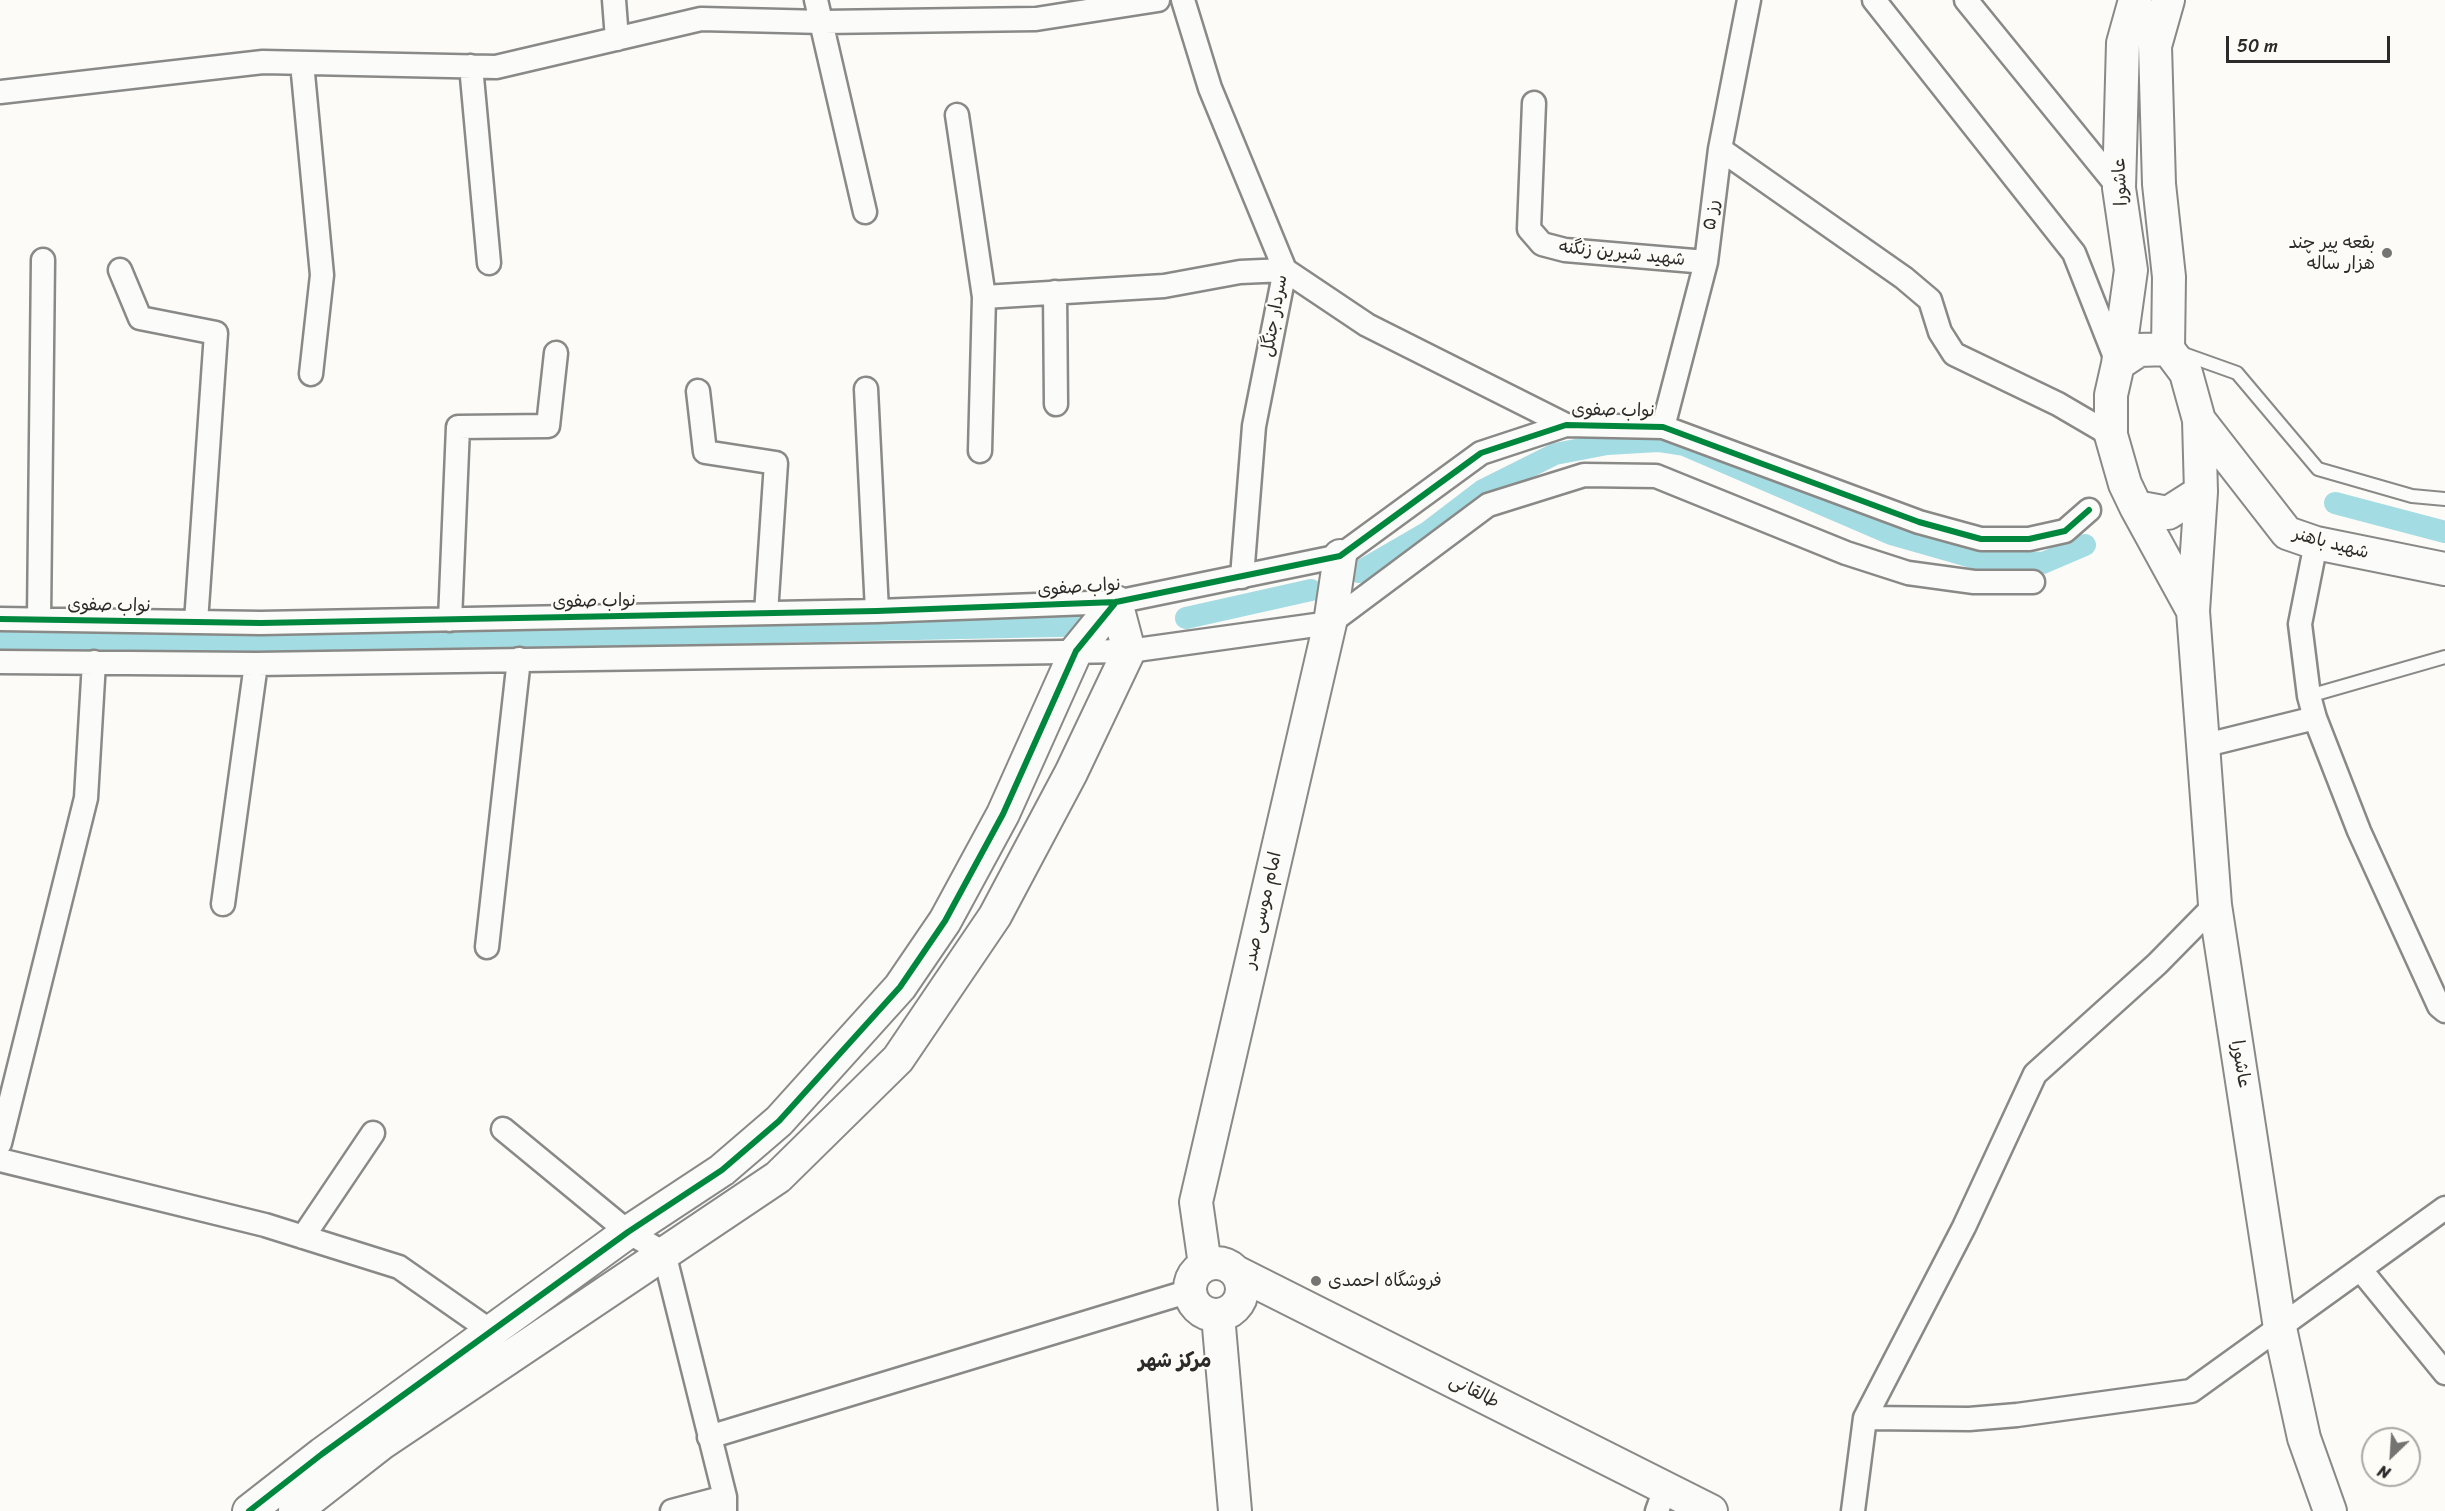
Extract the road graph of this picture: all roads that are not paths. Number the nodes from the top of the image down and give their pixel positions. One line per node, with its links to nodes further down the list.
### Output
1 (614, 0): 11 (street)
2 (816, 0): 10 (street)
3 (1158, 0): 10 (street)
4 (1183, 0): 25 (street, سردار جنگل)
5 (1749, 0): 17 (street, رز ۵)
6 (1875, 0): 30 (street)
7 (1966, 0): 19 (street)
8 (2135, 0): 19 (street, عاشورا)
9 (2168, 0): 18 (street, عاشورا)
10 (823, 22): 11 (street); 20 (street)
11 (618, 39): 13 (street)
12 (302, 63): 13 (street); 14 (street); 31 (street)
13 (471, 66): 23 (street)
14 (0, 92)
15 (1534, 103): 22 (street, شهید شیرین زنگنه)
16 (957, 115): 27 (street)
17 (1720, 149): 22 (street, رز ۵); 38 (street)
18 (2159, 184): 19 (street); 28 (street, عاشورا)
19 (2119, 188): 30 (street, عاشورا)
20 (865, 212)
21 (43, 260): 54 (street)
22 (1706, 262): 37 (street, رز ۵)
23 (489, 263)
24 (120, 270): 56 (street)
25 (1285, 270): 26 (street); 36 (street); 47 (street, سردار جنگل)
26 (1054, 292): 27 (street); 34 (street)
27 (984, 297): 39 (street)
28 (2168, 349): 30 (street); 35 (street); 41 (lane)
29 (556, 353): 55 (street)
30 (2118, 364): 38 (street, عاشورا)
31 (312, 374)
32 (866, 389): 50 (street)
33 (698, 391): 52 (street)
34 (1056, 404)
35 (2199, 420): 40 (street, عاشورا); 44 (street, شهید باهنر)
36 (1566, 424): 37 (street, نواب صفوی); 45 (street, نواب صفوی)
37 (1663, 427): 43 (street, نواب صفوی)
38 (2111, 435): 42 (street, عاشورا)
39 (980, 451)
40 (2201, 492): 42 (street); 51 (street, عاشورا)
41 (2445, 499)
42 (2136, 507): 51 (street, عاشورا)
43 (2089, 510)
44 (2316, 543): 46 (street, شهید باهنر); 65 (street)
45 (1340, 556): 47 (street, نواب صفوی); 57 (street, امام موسی صدر)
46 (2445, 569)
47 (1242, 577): 49 (street, نواب صفوی)
48 (2033, 582): 57 (street)
49 (1116, 602): 50 (street, نواب صفوی); 58 (street); 59 (street)
50 (877, 611): 52 (street, نواب صفوی)
51 (2193, 611): 67 (street, عاشورا)
52 (766, 613): 55 (street, نواب صفوی)
53 (0, 619): 54 (street, نواب صفوی)
54 (39, 619): 56 (street, نواب صفوی)
55 (450, 620): 56 (street, نواب صفوی)
56 (196, 622)
57 (1330, 622): 59 (street); 80 (street, امام موسی صدر)
58 (1076, 651): 59 (street); 61 (street); 77 (street)
59 (1129, 651): 79 (street)
60 (2445, 657): 65 (lane)
61 (519, 659): 64 (street); 70 (street)
62 (0, 662): 63 (street)
63 (94, 662): 64 (street); 74 (street)
64 (256, 664): 68 (street)
65 (2308, 696): 66 (street)
66 (2315, 718): 67 (street); 71 (street)
67 (2202, 746): 69 (street, عاشورا)
68 (223, 904)
69 (2215, 905): 85 (street, عاشورا); 88 (street)
70 (487, 947)
71 (2445, 1011)
72 (503, 1129): 77 (street)
73 (373, 1133): 78 (street)
74 (0, 1143)
75 (0, 1160): 78 (street)
76 (2445, 1208): 81 (street)
77 (628, 1232): 79 (street); 86 (street)
78 (303, 1237): 86 (street)
79 (664, 1253): 89 (street); 93 (street)
80 (1205, 1265): 82 (street); 83 (street)
81 (2360, 1269): 85 (street); 87 (street)
82 (1236, 1272): 84 (street); 90 (street, طالقانی)
83 (1190, 1291): 84 (street); 89 (street)
84 (1218, 1315): 95 (street)
85 (2280, 1328): 88 (street); 98 (street, عاشورا)
86 (492, 1332): 92 (street)
87 (2445, 1373)
88 (1865, 1418): 97 (street)
89 (709, 1437): 91 (street)
90 (1661, 1500): 96 (street, طالقانی)
91 (725, 1504): 94 (street)
92 (249, 1511)
93 (295, 1511)
94 (672, 1511)
95 (1235, 1511)
96 (1711, 1511)
97 (1853, 1511)
98 (2330, 1511)

